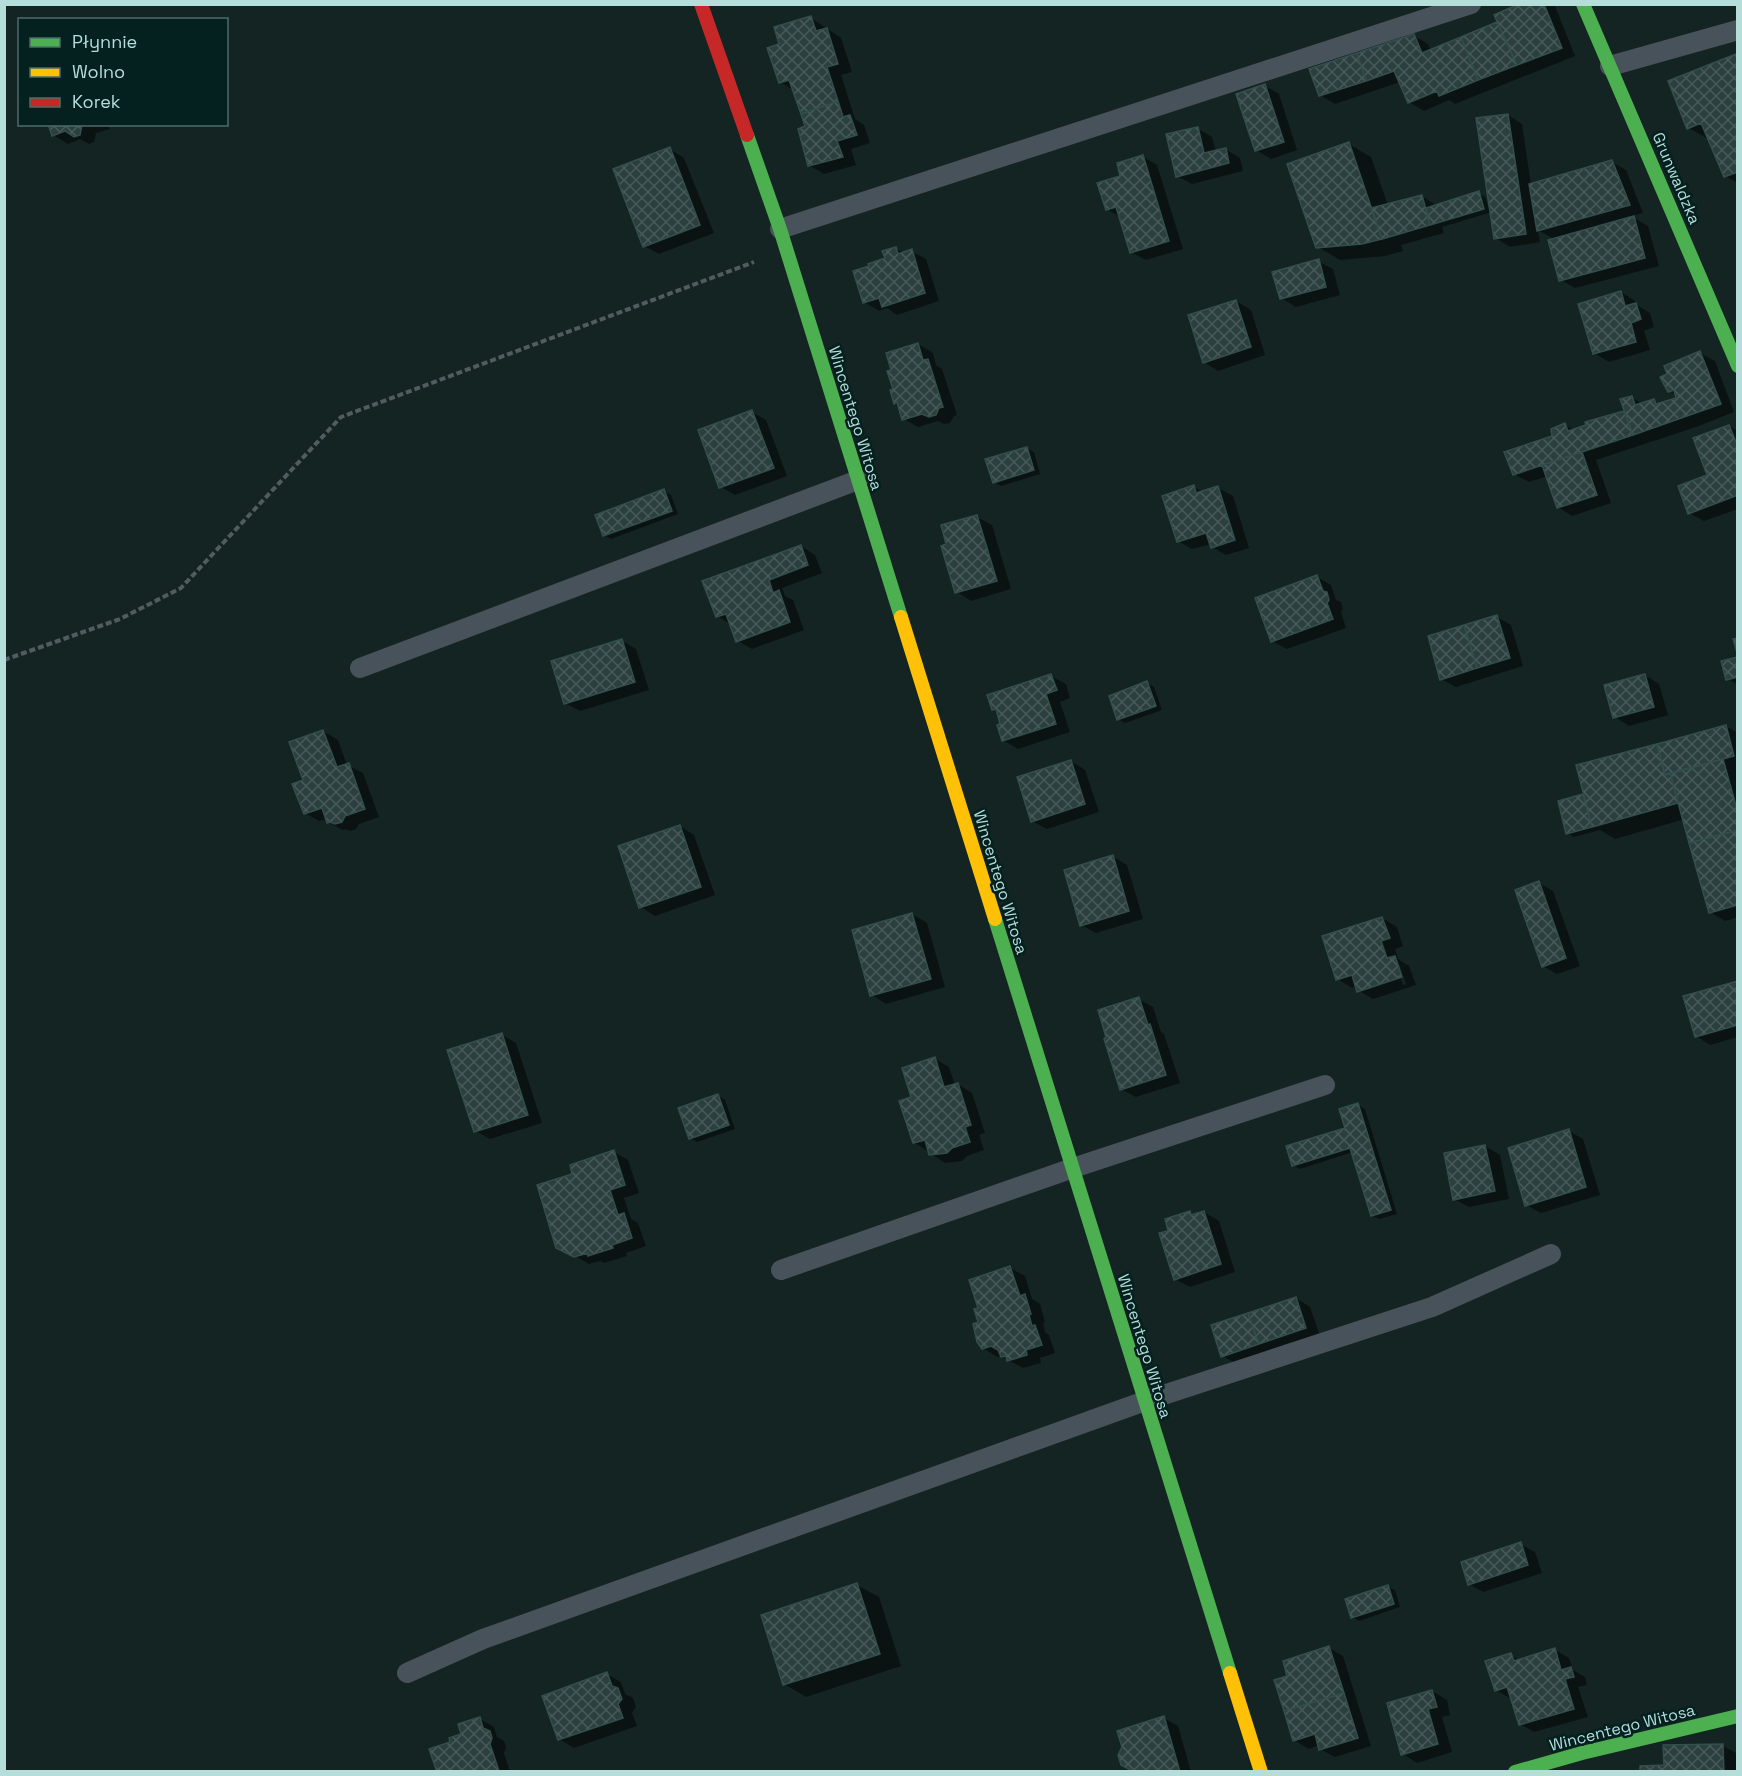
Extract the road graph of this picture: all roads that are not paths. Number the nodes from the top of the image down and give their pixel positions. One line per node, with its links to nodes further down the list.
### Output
1 (700, 4): 6 (street, Wincentego Witosa)
2 (1471, 4): 6 (lane)
3 (1583, 4): 5 (street, Grunwaldzka)
4 (1737, 30): 5 (lane)
5 (1610, 66): 7 (street, Grunwaldzka)
6 (780, 230): 8 (street, Wincentego Witosa)
7 (1737, 366)
8 (858, 480): 9 (lane); 11 (street, Wincentego Witosa)
9 (360, 668)
10 (1325, 1085): 11 (lane)
11 (1073, 1168): 13 (lane); 14 (street, Wincentego Witosa)
12 (1551, 1254): 14 (lane)
13 (781, 1270)
14 (1145, 1401): 15 (lane); 17 (street, Wincentego Witosa)
15 (407, 1673)
16 (1737, 1716): 18 (street, Wincentego Witosa)
17 (1261, 1772)
18 (1515, 1772)

